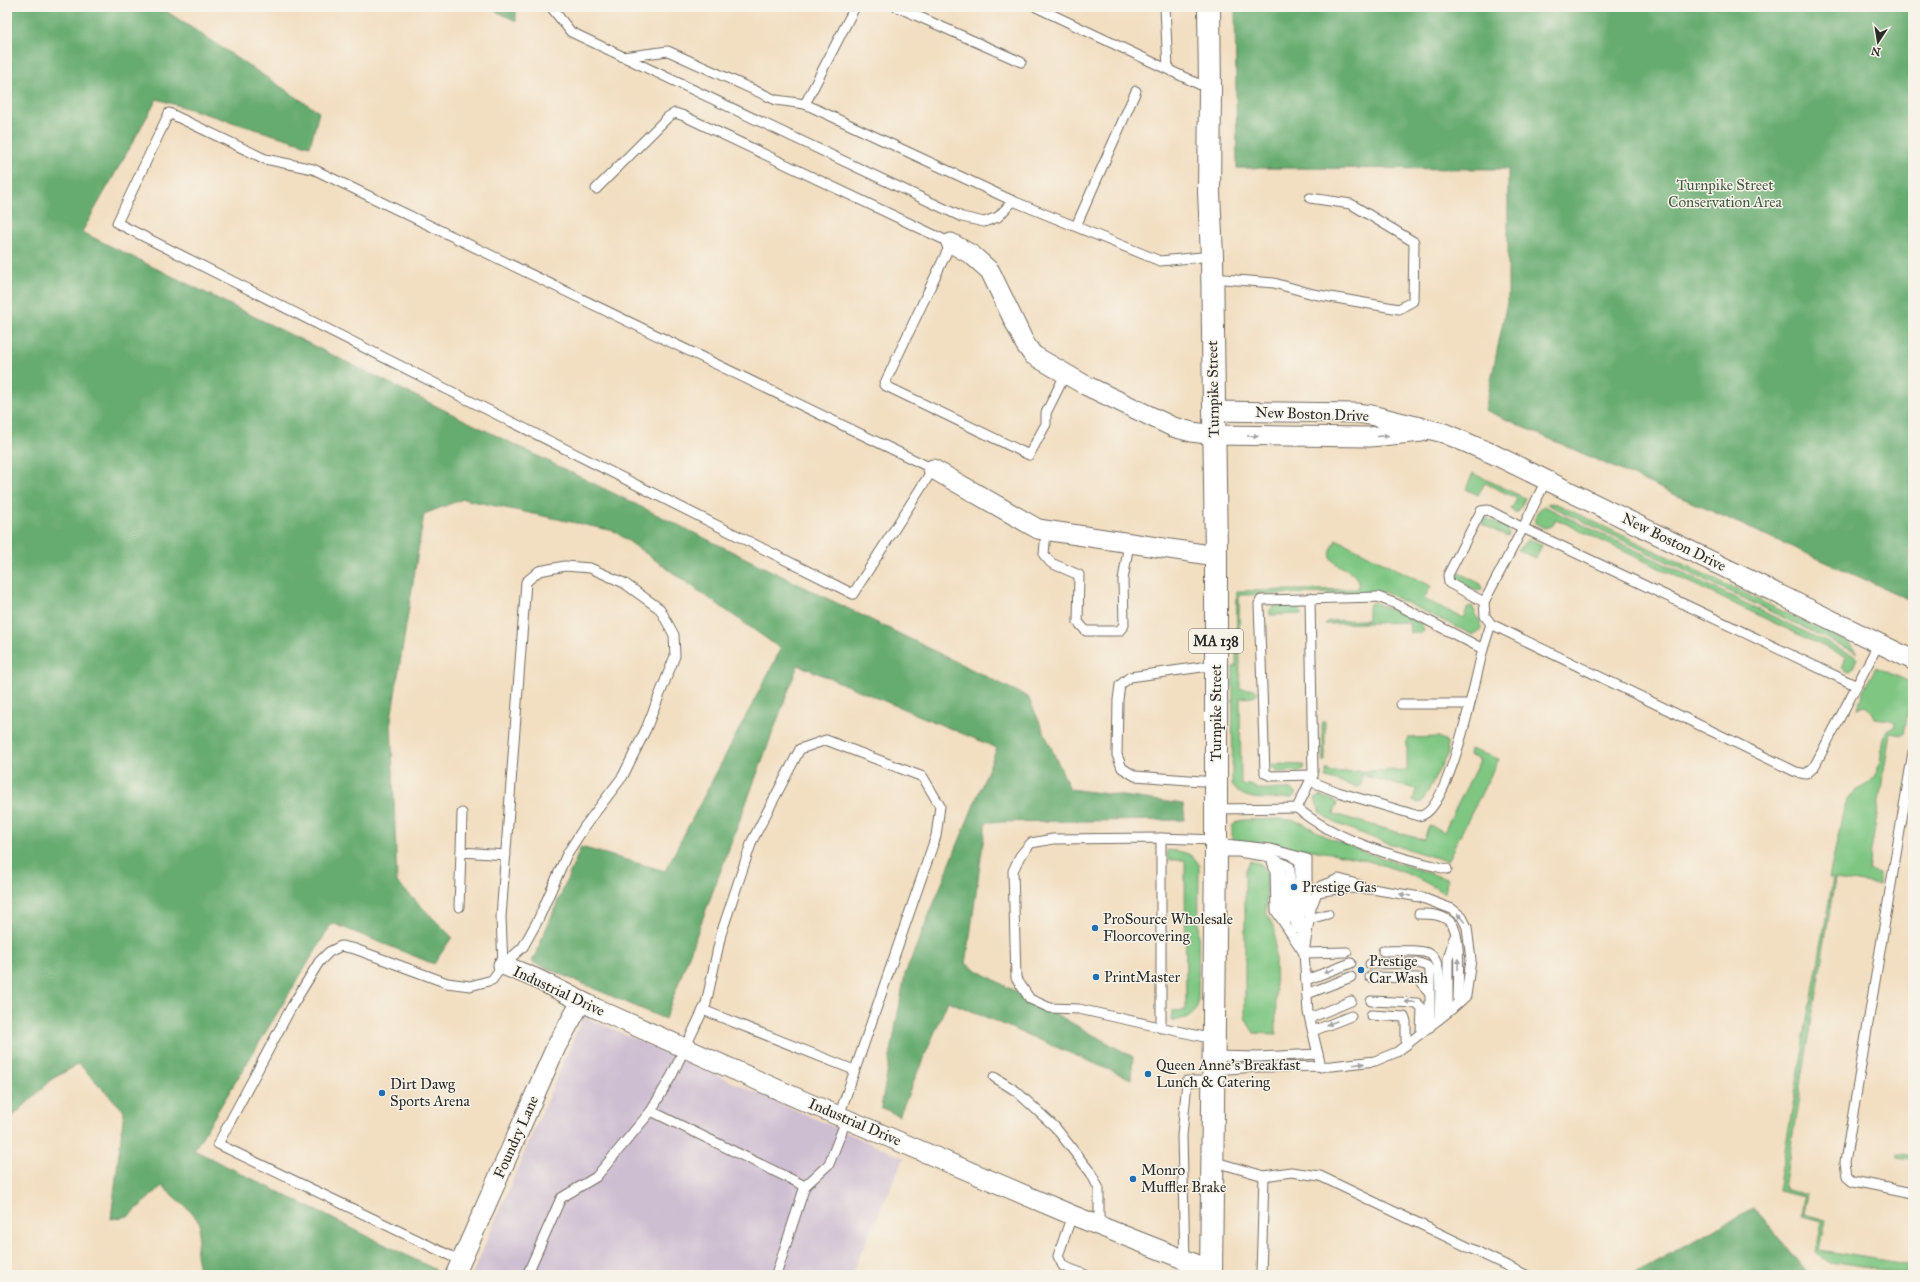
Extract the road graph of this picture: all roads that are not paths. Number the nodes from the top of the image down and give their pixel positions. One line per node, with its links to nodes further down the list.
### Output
1 (551, 7): 8 (lane)
2 (855, 7): 13 (lane)
3 (896, 7): 9 (lane)
4 (1036, 7): 7 (lane)
5 (1165, 7): 10 (lane)
6 (1209, 7): 11 (main road, Turnpike Street / MA 138)
7 (1054, 11): 10 (lane)
8 (623, 57): 13 (lane); 16 (lane)
9 (1021, 62)
10 (1168, 69): 11 (lane)
11 (1210, 90): 19 (main road, Turnpike Street / MA 138)
12 (1136, 91): 17 (lane)
13 (805, 104): 16 (lane)
14 (596, 190): 18 (lane)
15 (1310, 198): 20 (lane)
16 (1013, 201): 17 (lane)
17 (1076, 226): 19 (lane)
18 (951, 243): 21 (street, New Boston Drive); 21 (lane)
19 (1212, 256): 20 (main road, Turnpike Street / MA 138)
20 (1212, 278): 22 (main road, Turnpike Street / MA 138)
21 (1065, 374): 24 (street, New Boston Drive)
22 (1215, 411): 23 (street, New Boston Drive); 24 (main road, Turnpike Street / MA 138)
23 (1432, 430): 24 (street, New Boston Drive, one-way to 23); 26 (street, New Boston Drive)
24 (1214, 435): 30 (main road, Turnpike Street / MA 138)
25 (933, 468): 25 (lane); 28 (street)
26 (1546, 480): 27 (lane); 34 (street, New Boston Drive)
27 (1523, 528): 32 (lane); 32 (lane); 38 (lane)
28 (1046, 530): 29 (street); 29 (lane)
29 (1129, 543): 30 (street)
30 (1216, 556): 37 (main road, Turnpike Street / MA 138)
31 (1310, 598): 35 (lane); 43 (lane); 43 (lane)
32 (1484, 602): 33 (lane)
33 (1491, 624): 35 (lane); 38 (lane)
34 (1879, 643): 36 (street, New Boston Drive); 38 (lane)
35 (1483, 649): 40 (lane)
36 (1913, 660)
37 (1216, 665): 44 (main road, Turnpike Street / MA 138); 44 (lane)
38 (1856, 685)
39 (1401, 704): 40 (lane)
40 (1469, 704): 43 (lane)
41 (1913, 752): 42 (lane)
42 (1912, 767): 96 (lane)
43 (1311, 778): 45 (lane)
44 (1215, 782): 46 (main road, Turnpike Street / MA 138)
45 (1297, 808): 46 (lane); 53 (lane)
46 (1215, 809): 49 (main road, Turnpike Street / MA 138)
47 (462, 813): 50 (lane)
48 (1161, 838): 49 (lane); 81 (lane); 81 (lane)
49 (1215, 845): 51 (lane); 87 (main road, Turnpike Street / MA 138)
50 (461, 852): 52 (lane); 54 (lane)
51 (1271, 853): 61 (lane); 61 (lane); 61 (lane)
52 (506, 855): 64 (lane); 64 (lane)
53 (1447, 869)
54 (459, 907)
55 (1328, 914): 57 (lane)
56 (1419, 914): 58 (lane)
57 (1309, 919): 61 (lane); 73 (lane, one-way to 57)
58 (1456, 934): 73 (lane, one-way to 58); 75 (lane)
59 (1383, 951): 79 (lane)
60 (1347, 952): 61 (lane)
61 (1304, 953): 67 (lane)
62 (1351, 963): 67 (lane, one-way to 67)
63 (1370, 964): 69 (lane)
64 (503, 965): 72 (street, Industrial Drive); 101 (lane)
65 (1351, 977): 68 (lane)
66 (1370, 977): 69 (lane)
67 (1306, 980): 68 (lane)
68 (1307, 994): 78 (lane)
69 (1430, 996): 80 (lane)
70 (1351, 1001): 78 (lane)
71 (1370, 1001): 83 (lane, one-way to 71)
72 (581, 1002): 85 (street, Industrial Drive); 101 (street, Foundry Lane)
73 (1458, 1003): 75 (lane)
74 (704, 1010): 85 (lane); 89 (lane); 89 (lane)
75 (1448, 1012): 79 (lane)
76 (1371, 1015): 84 (lane)
77 (1351, 1016): 82 (lane, one-way to 82)
78 (1310, 1018): 82 (lane)
79 (1439, 1019): 80 (lane)
80 (1430, 1027): 83 (lane)
81 (1161, 1028): 87 (lane)
82 (1313, 1031): 86 (lane)
83 (1421, 1033): 84 (lane)
84 (1406, 1045): 88 (lane, one-way to 84)
85 (684, 1047): 91 (lane); 92 (street, Industrial Drive)
86 (1318, 1054): 87 (lane); 88 (lane)
87 (1214, 1062): 88 (lane); 93 (main road, Turnpike Street / MA 138); 99 (lane)
88 (1321, 1067)
89 (854, 1070): 92 (lane)
90 (994, 1077): 98 (lane)
91 (651, 1111): 95 (lane); 103 (lane)
92 (843, 1117): 95 (lane); 97 (street, Industrial Drive)
93 (1212, 1161): 94 (lane); 102 (main road, Turnpike Street / MA 138)
94 (1264, 1176): 107 (lane); 108 (lane)
95 (805, 1186): 104 (lane)
96 (1913, 1193)
97 (1072, 1215): 98 (street, Industrial Drive); 100 (lane)
98 (1099, 1226): 99 (street, Industrial Drive)
99 (1185, 1261): 102 (street, Industrial Drive)
100 (1063, 1266): 105 (lane); 106 (lane)
101 (458, 1268)
102 (1211, 1273)
103 (527, 1275)
104 (776, 1275)
105 (1060, 1275)
106 (1086, 1275)
107 (1261, 1275)
108 (1526, 1275)

